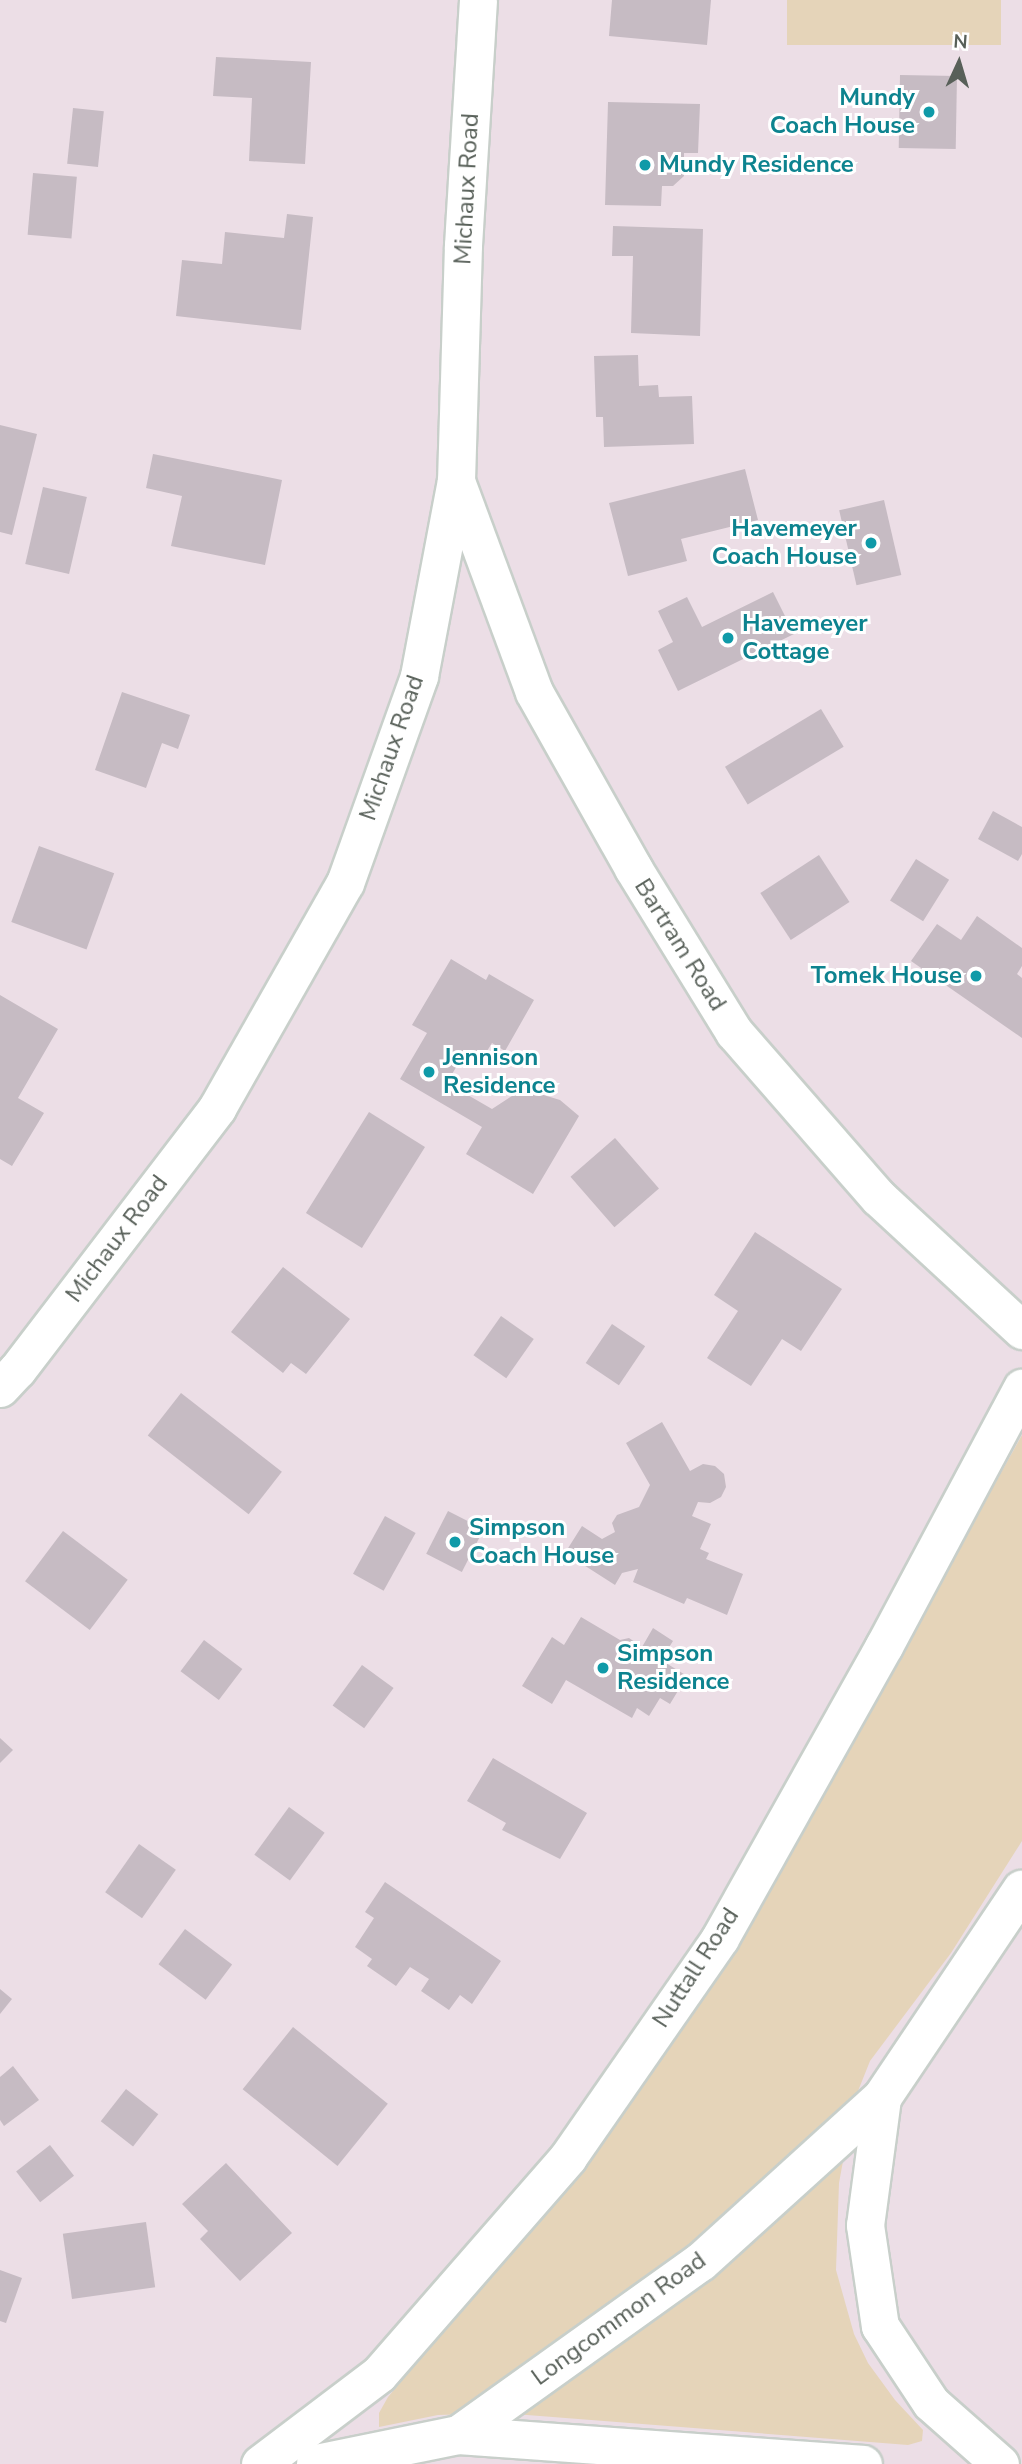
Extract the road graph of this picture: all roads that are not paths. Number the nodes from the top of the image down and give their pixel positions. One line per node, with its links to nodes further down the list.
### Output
1 (478, 0): 2 (street, Michaux Road)
2 (456, 481): 3 (street, Bartram Road); 4 (street, Michaux Road)
3 (1022, 1330)
4 (0, 1388)
5 (1022, 1388): 9 (street, Nuttall Road)
6 (1022, 1890): 7 (street, Longcommon Road)
7 (882, 2098): 8 (street, Longcommon Road); 12 (street, Longcommon Road)
8 (460, 2435): 10 (street, Longcommon Road); 11 (street)
9 (260, 2464)
10 (316, 2464)
11 (863, 2464)
12 (1000, 2464)

